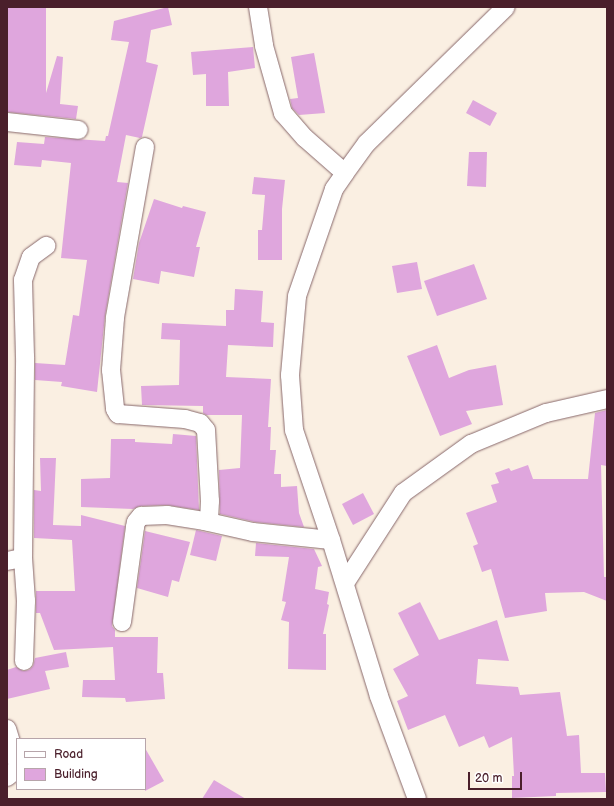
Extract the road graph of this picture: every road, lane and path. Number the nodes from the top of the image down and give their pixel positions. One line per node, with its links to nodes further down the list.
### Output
1 (258, 7): 6 (street)
2 (506, 7): 6 (street)
3 (7, 122): 4 (street)
4 (79, 130)
5 (145, 147): 9 (street)
6 (345, 174): 10 (street)
7 (46, 246): 11 (street)
8 (607, 399): 12 (street)
9 (210, 522): 10 (street); 13 (street)
10 (331, 540): 12 (street)
11 (15, 560): 14 (street)
12 (345, 583): 19 (street)
13 (122, 622)
14 (24, 661)
15 (7, 729): 16 (street)
16 (16, 759)
17 (16, 770): 18 (street)
18 (7, 778)
19 (417, 799)

